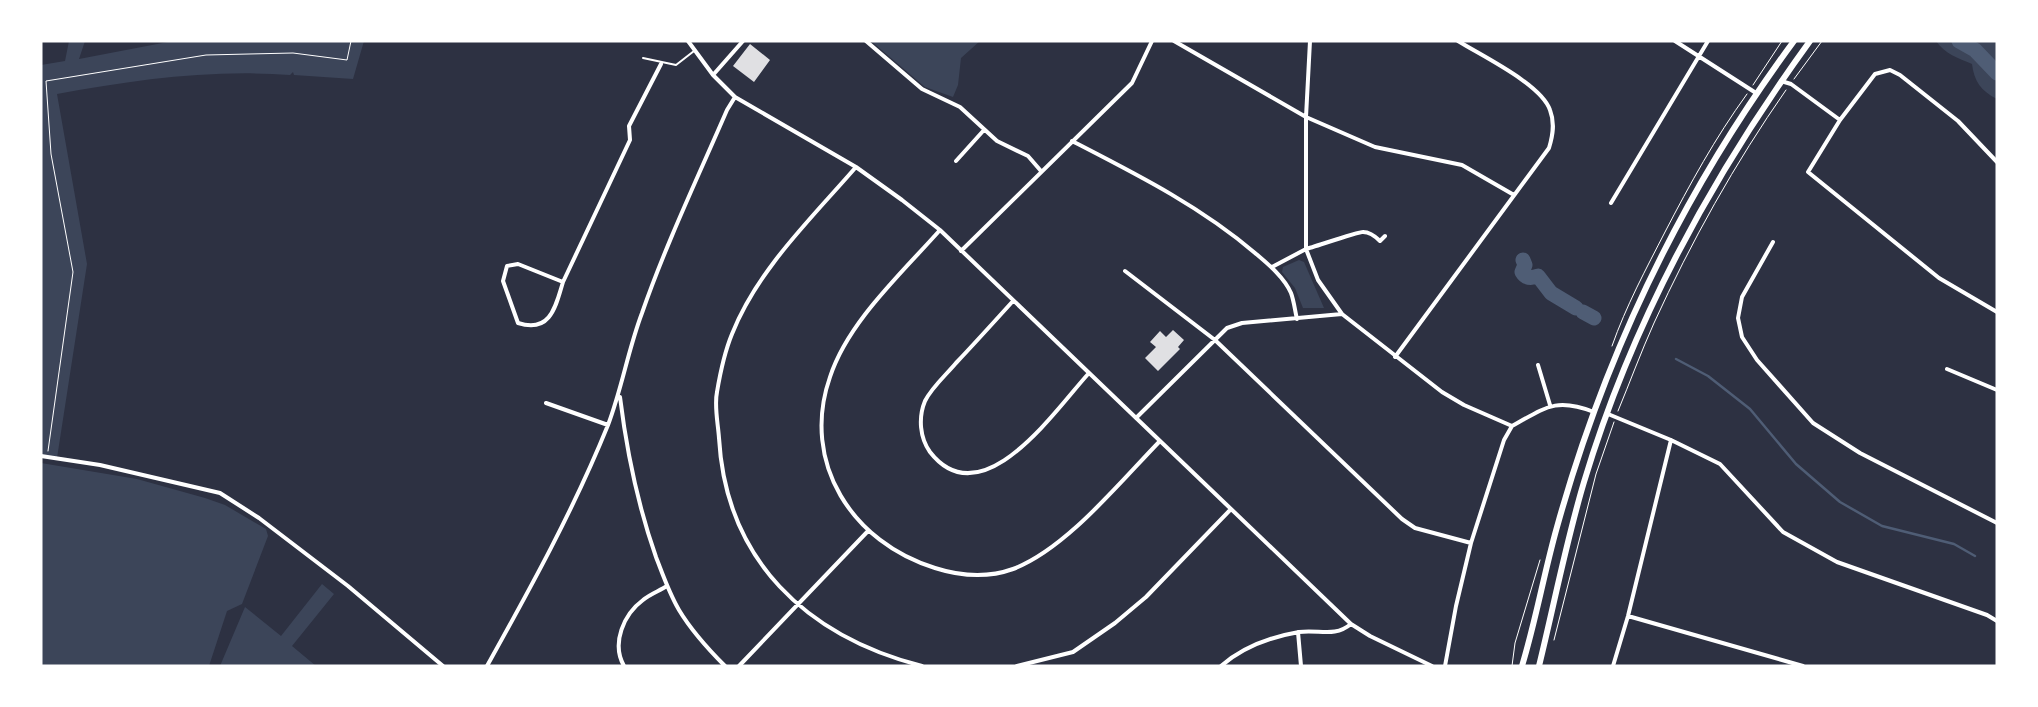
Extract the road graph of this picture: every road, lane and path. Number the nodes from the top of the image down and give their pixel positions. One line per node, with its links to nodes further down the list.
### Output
1 (351, 41): 66 (path)
2 (688, 41): 15 (street)
3 (743, 41): 19 (street)
4 (866, 41): 27 (street)
5 (1152, 41): 28 (street)
6 (1174, 41): 25 (street)
7 (1310, 41): 25 (street)
8 (1458, 41): 33 (street)
9 (1675, 41): 16 (street)
10 (1708, 41): 16 (street)
11 (1782, 41): 21 (path)
12 (1794, 41): 23 (highway)
13 (1810, 41): 20 (highway)
14 (1822, 41): 22 (path)
15 (694, 51): 18 (lane); 19 (street)
16 (1699, 57): 23 (street); 34 (street)
17 (643, 58): 18 (lane)
18 (661, 64): 42 (street)
19 (713, 75): 24 (street)
20 (1781, 81): 22 (street); 58 (highway)
21 (1754, 84)
22 (1791, 84): 26 (street); 56 (path)
23 (1756, 93): 57 (highway)
24 (735, 97): 31 (street); 53 (street)
25 (1306, 117): 33 (street); 38 (street)
26 (1840, 120): 30 (street); 44 (street)
27 (984, 130): 29 (street); 32 (street)
28 (1072, 141): 32 (street); 40 (street)
29 (956, 161)
30 (1997, 162)
31 (856, 167): 35 (street); 72 (street)
32 (1041, 171): 39 (street)
33 (1514, 195): 48 (street)
34 (1611, 203)
35 (940, 230): 39 (street); 69 (street)
36 (1385, 236): 38 (street)
37 (1773, 242): 68 (street)
38 (1306, 249): 40 (street); 45 (street)
39 (961, 251): 43 (street)
40 (1272, 267): 46 (street)
41 (1125, 271): 47 (street)
42 (562, 282): 42 (street)
43 (1013, 302): 51 (street); 51 (street)
44 (1997, 312)
45 (1342, 314): 46 (street); 48 (street)
46 (1297, 319): 47 (street)
47 (1215, 340): 59 (street); 70 (street)
48 (1395, 356): 62 (street)
49 (1538, 365): 55 (street)
50 (1947, 369): 52 (street)
51 (1088, 373): 59 (street)
52 (1997, 390)
53 (619, 395): 61 (street); 71 (street)
54 (546, 403): 61 (street)
55 (1550, 405): 57 (street); 62 (street)
56 (1619, 411)
57 (1594, 412): 92 (highway)
58 (1608, 414): 63 (street); 79 (highway)
59 (1136, 418): 64 (street)
60 (1615, 420): 77 (path)
61 (608, 425): 81 (street)
62 (1512, 426): 70 (street)
63 (1671, 440): 73 (street); 74 (street)
64 (1160, 441): 67 (street); 69 (street)
65 (41, 456): 66 (street)
66 (47, 457): 80 (street)
67 (1231, 509): 75 (street); 86 (street)
68 (1997, 523)
69 (868, 531): 72 (street)
70 (1471, 543): 91 (street)
71 (667, 586): 82 (street); 83 (street)
72 (796, 604): 84 (street); 85 (street)
73 (1628, 616): 93 (street); 94 (street)
74 (1997, 622)
75 (1351, 624): 76 (street); 78 (street)
76 (1298, 632): 87 (street); 88 (street)
77 (1552, 646)
78 (1416, 659): 89 (street); 90 (street)
79 (1539, 665)
80 (443, 666)
81 (487, 666)
82 (624, 666)
83 (725, 666)
84 (739, 666)
85 (922, 666)
86 (1017, 666)
87 (1220, 666)
88 (1301, 666)
89 (1414, 666)
90 (1432, 666)
91 (1445, 666)
92 (1522, 666)
93 (1613, 666)
94 (1803, 666)

